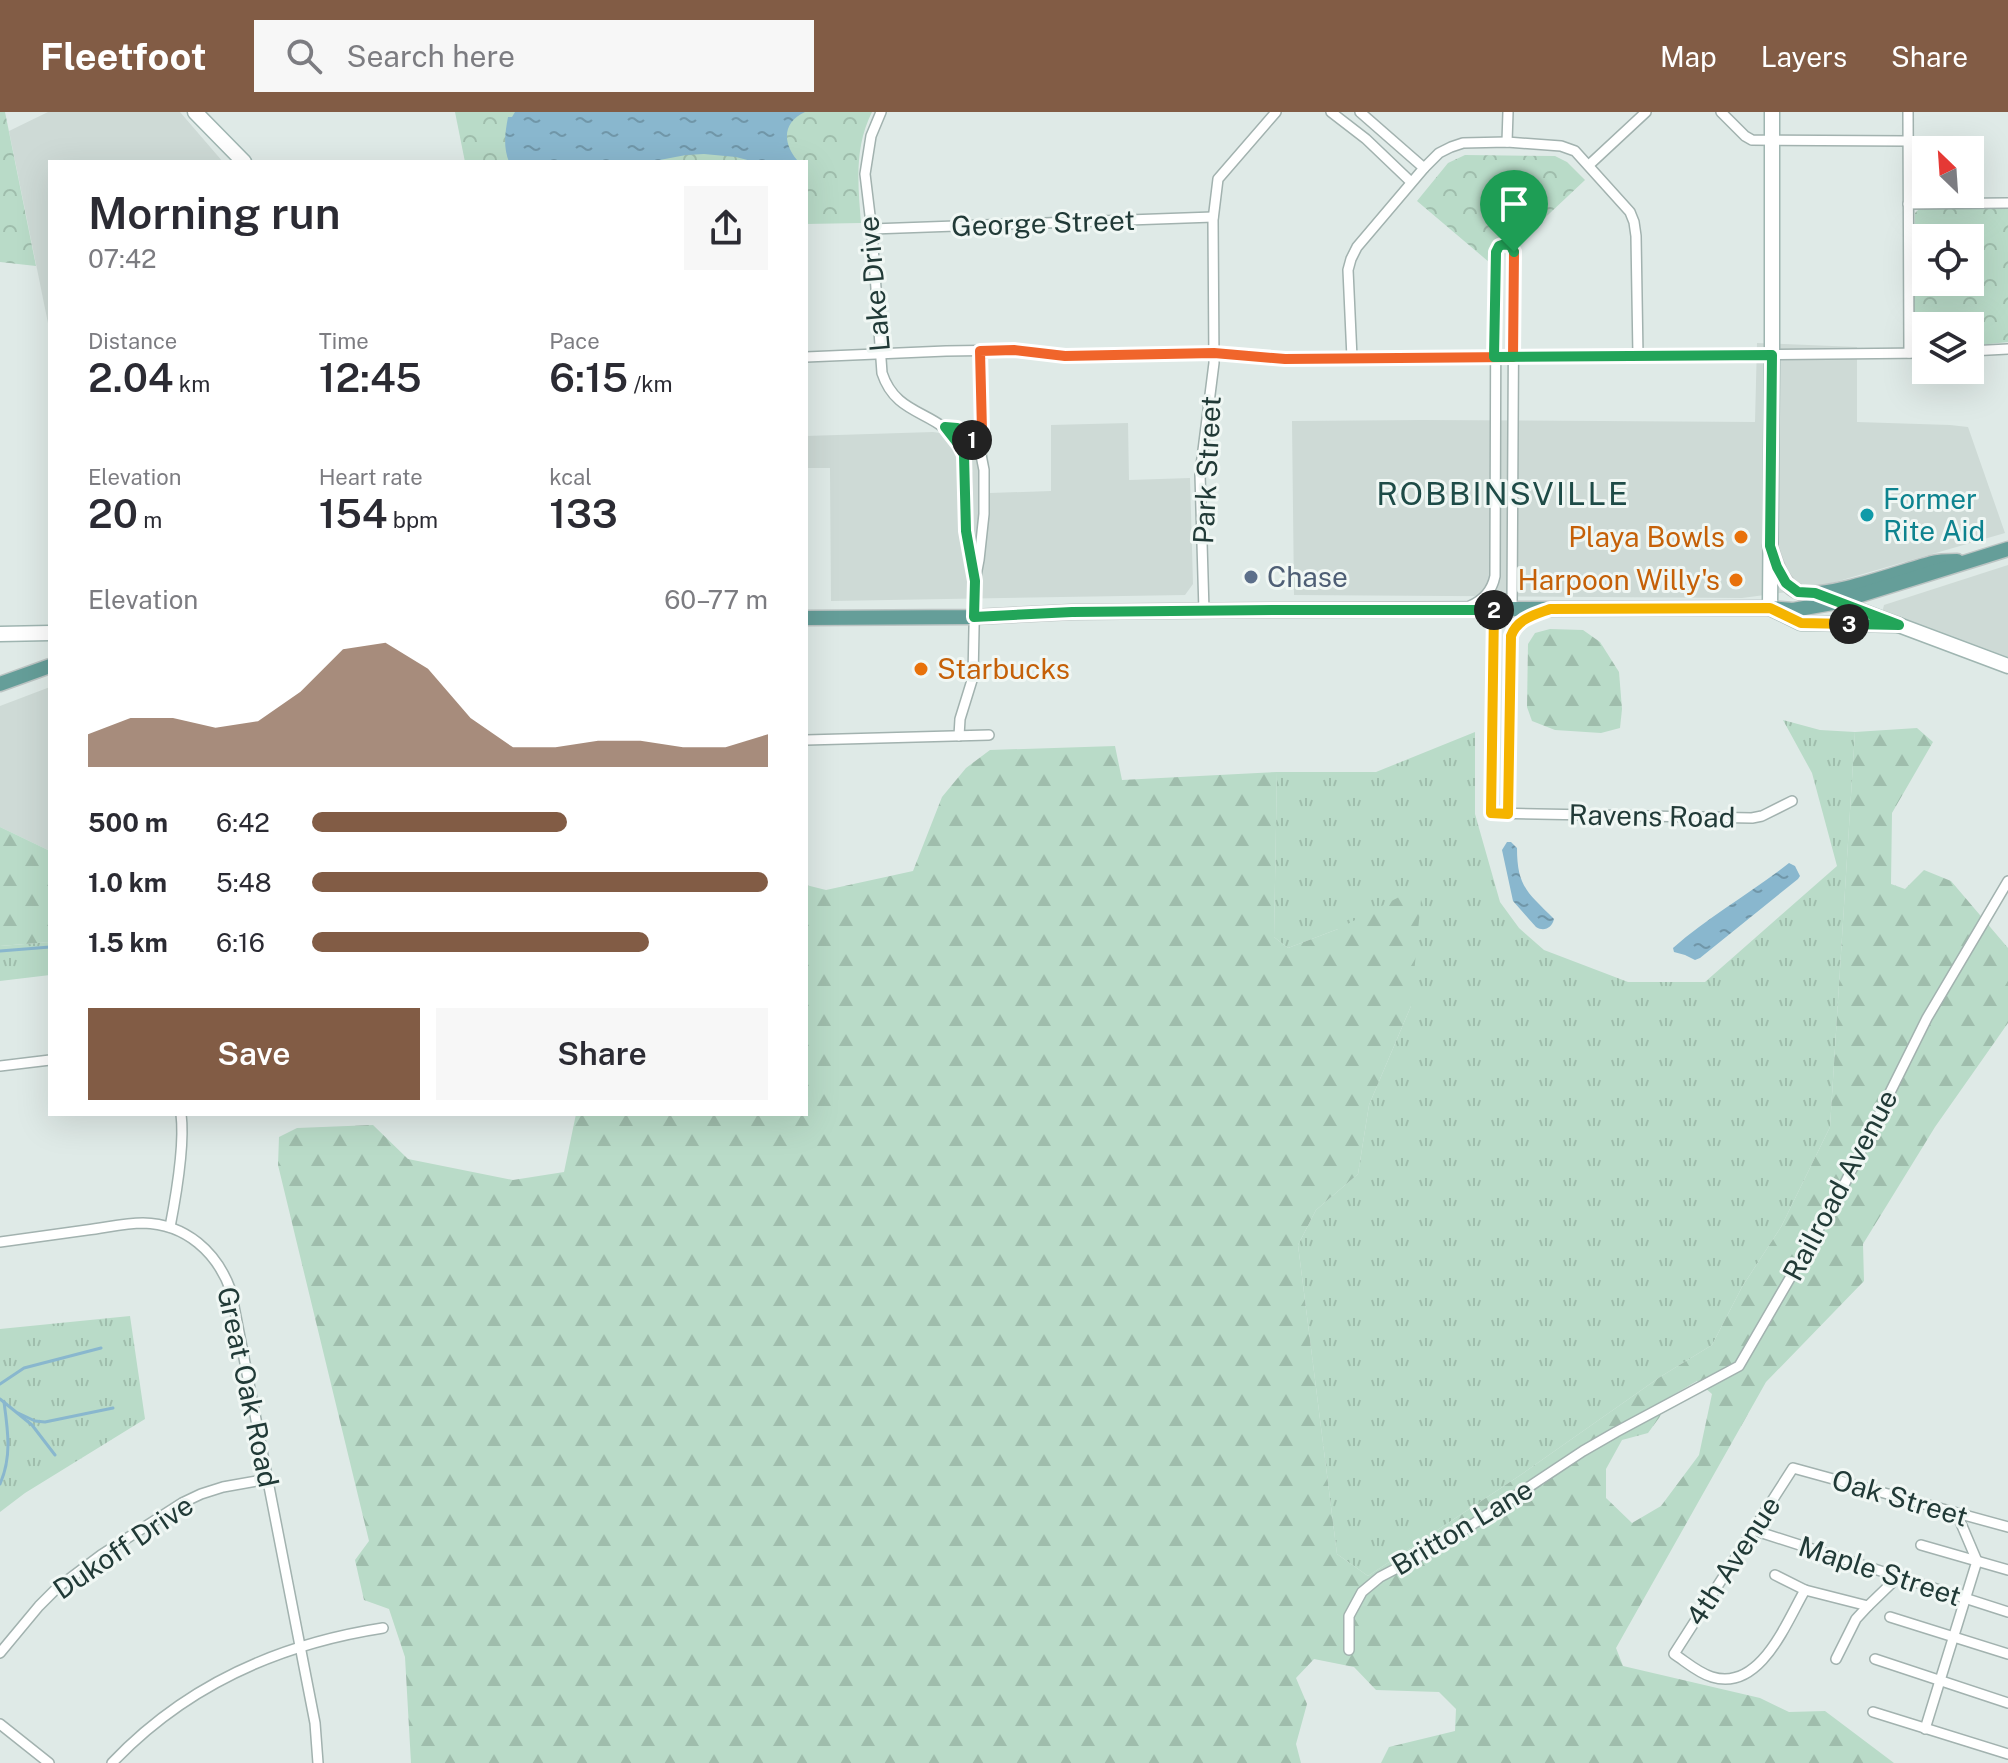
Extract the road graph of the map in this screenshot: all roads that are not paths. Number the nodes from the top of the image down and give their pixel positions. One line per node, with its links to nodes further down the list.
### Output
1 (195, 112): 14 (street)
2 (881, 112): 21 (street, Lake Drive)
3 (1276, 112): 20 (street, Park Street)
4 (1331, 112): 17 (street)
5 (1360, 112): 16 (street)
6 (1508, 112): 13 (street)
7 (1646, 112): 15 (street)
8 (1721, 112): 11 (street)
9 (1772, 112): 11 (street)
10 (1908, 112): 12 (street)
11 (1772, 140): 12 (street); 28 (street)
12 (1908, 141): 19 (street)
13 (1507, 142): 15 (street); 16 (street)
14 (242, 160)
15 (1589, 165): 29 (street)
16 (1424, 168): 17 (street)
17 (1411, 182): 33 (street)
18 (2008, 203): 19 (street)
19 (1908, 204): 26 (street)
20 (1213, 217): 21 (street, George Street); 25 (street, Park Street)
21 (872, 229): 27 (street, Lake Drive)
22 (2008, 349): 23 (street)
23 (1984, 350)
24 (980, 351): 25 (street); 27 (street); 35 (street)
25 (1214, 353): 33 (street); 47 (street, Park Street)
26 (1909, 353): 28 (street)
27 (880, 354): 30 (street); 34 (street, Lake Drive)
28 (1772, 355): 29 (street); 36 (street)
29 (1638, 356): 32 (street)
30 (808, 357)
31 (1494, 357): 32 (street); 32 (street); 33 (street); 43 (street)
32 (1513, 357): 45 (street)
33 (1352, 358)
34 (945, 427): 35 (street, Lake Drive); 39 (street)
35 (980, 450): 39 (street)
36 (1770, 546): 40 (main road); 42 (street)
37 (2008, 549): 38 (main road)
38 (1977, 559): 40 (main road); 41 (main road)
39 (975, 581): 48 (street)
40 (1815, 593): 41 (street)
41 (1838, 602): 42 (main road); 50 (street)
42 (1770, 608): 46 (main road); 50 (street)
43 (1453, 609): 44 (main road); 47 (main road)
44 (1494, 609): 45 (main road); 60 (street)
45 (1512, 609): 46 (main road)
46 (1550, 609): 60 (street)
47 (1204, 611): 48 (main road)
48 (974, 617): 49 (main road); 57 (street)
49 (808, 618)
50 (1899, 625): 53 (street)
51 (48, 633): 52 (street)
52 (0, 634)
53 (2008, 666)
54 (48, 667): 55 (main road)
55 (2, 679)
56 (989, 735): 57 (street)
57 (959, 736): 58 (street)
58 (808, 740)
59 (1792, 801): 60 (street, Ravens Road)
60 (1508, 814)
61 (2008, 881): 67 (street, Railroad Avenue)
62 (48, 1060): 63 (street)
63 (0, 1066)
64 (181, 1116): 65 (street)
65 (170, 1227): 66 (street, Great Oak Road); 69 (street, Great Oak Road)
66 (0, 1242)
67 (1616, 1432): 86 (street, Britton Lane)
68 (1793, 1468): 70 (street, Oak Street); 72 (street, 4th Avenue)
69 (268, 1479): 85 (street, Great Oak Road); 87 (street, Dukoff Drive)
70 (1957, 1514): 71 (street, Oak Street); 74 (street)
71 (2008, 1527)
72 (1753, 1530): 77 (street, Maple Street); 78 (street, 4th Avenue)
73 (1921, 1545): 74 (street)
74 (1977, 1561): 75 (street); 79 (street)
75 (2008, 1570)
76 (1775, 1575): 78 (street)
77 (1899, 1576): 79 (street, Maple Street); 80 (street)
78 (1805, 1590): 80 (street)
79 (1966, 1599): 81 (street, Maple Street); 84 (street)
80 (1868, 1606): 89 (street)
81 (2008, 1612)
82 (1890, 1617): 84 (street)
83 (383, 1628): 85 (street)
84 (1954, 1637): 88 (street); 91 (street)
85 (301, 1646): 98 (street); 99 (street, Great Oak Road)
86 (1349, 1650)
87 (0, 1653)
88 (2008, 1654)
89 (1836, 1659)
90 (1875, 1659): 91 (street)
91 (1940, 1681): 92 (street); 95 (street)
92 (2008, 1703)
93 (1873, 1712): 95 (street)
94 (0, 1724): 97 (street)
95 (1925, 1729): 96 (street)
96 (2008, 1754)
97 (49, 1763)
98 (112, 1763)
99 (318, 1763)

